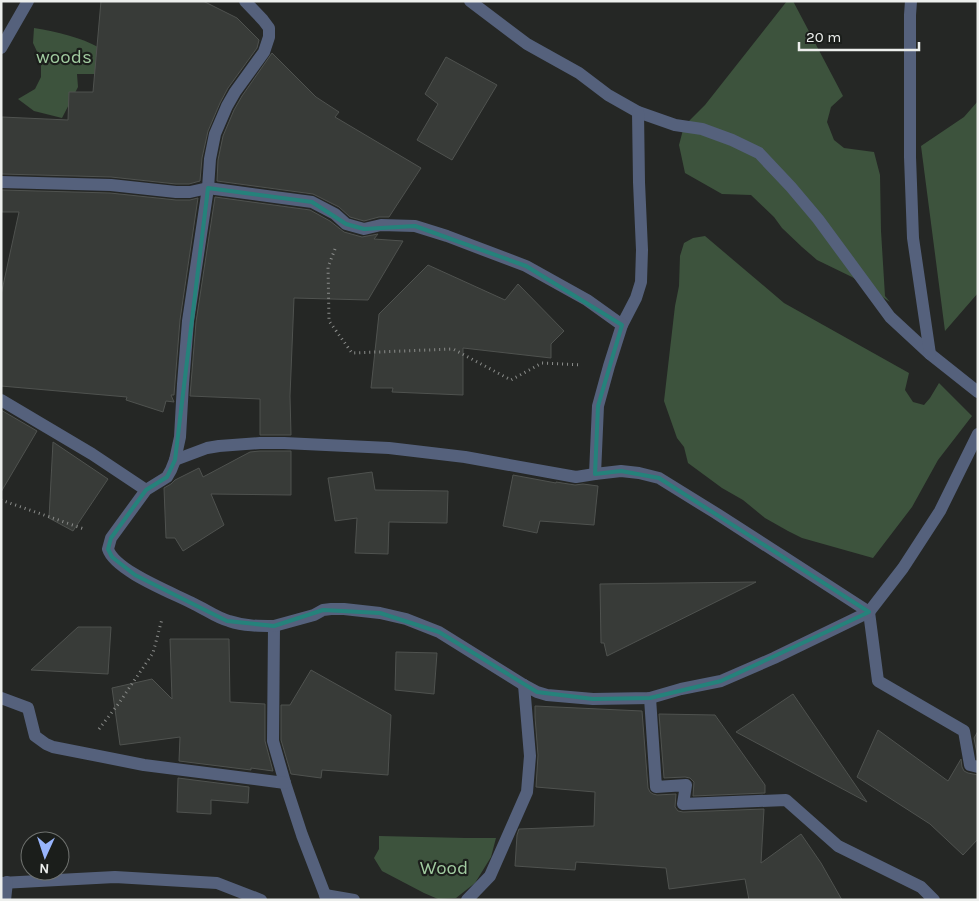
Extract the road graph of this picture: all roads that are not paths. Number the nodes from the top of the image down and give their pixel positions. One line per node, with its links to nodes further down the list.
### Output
1 (28, 1): 5 (street)
2 (244, 1): 8 (street)
3 (470, 1): 6 (street)
4 (911, 1): 10 (street)
5 (1, 48)
6 (638, 112): 9 (street); 10 (street)
7 (1, 182): 8 (street)
8 (208, 188): 9 (street); 14 (street)
9 (622, 325): 15 (street)
10 (930, 354): 11 (street)
11 (978, 392)
12 (1, 400): 16 (street)
13 (978, 434): 17 (street)
14 (175, 460): 15 (street); 16 (street)
15 (595, 474): 17 (street)
16 (146, 490): 18 (street)
17 (869, 612): 21 (street); 22 (street)
18 (274, 626): 19 (street); 23 (street)
19 (524, 685): 21 (street); 29 (street)
20 (1, 698): 23 (street)
21 (650, 698): 30 (street)
22 (978, 767)
23 (285, 783): 25 (street)
24 (4, 882): 26 (street); 27 (street)
25 (326, 897): 28 (street)
26 (5, 900)
27 (261, 900)
28 (354, 900)
29 (467, 900)
30 (934, 900)

